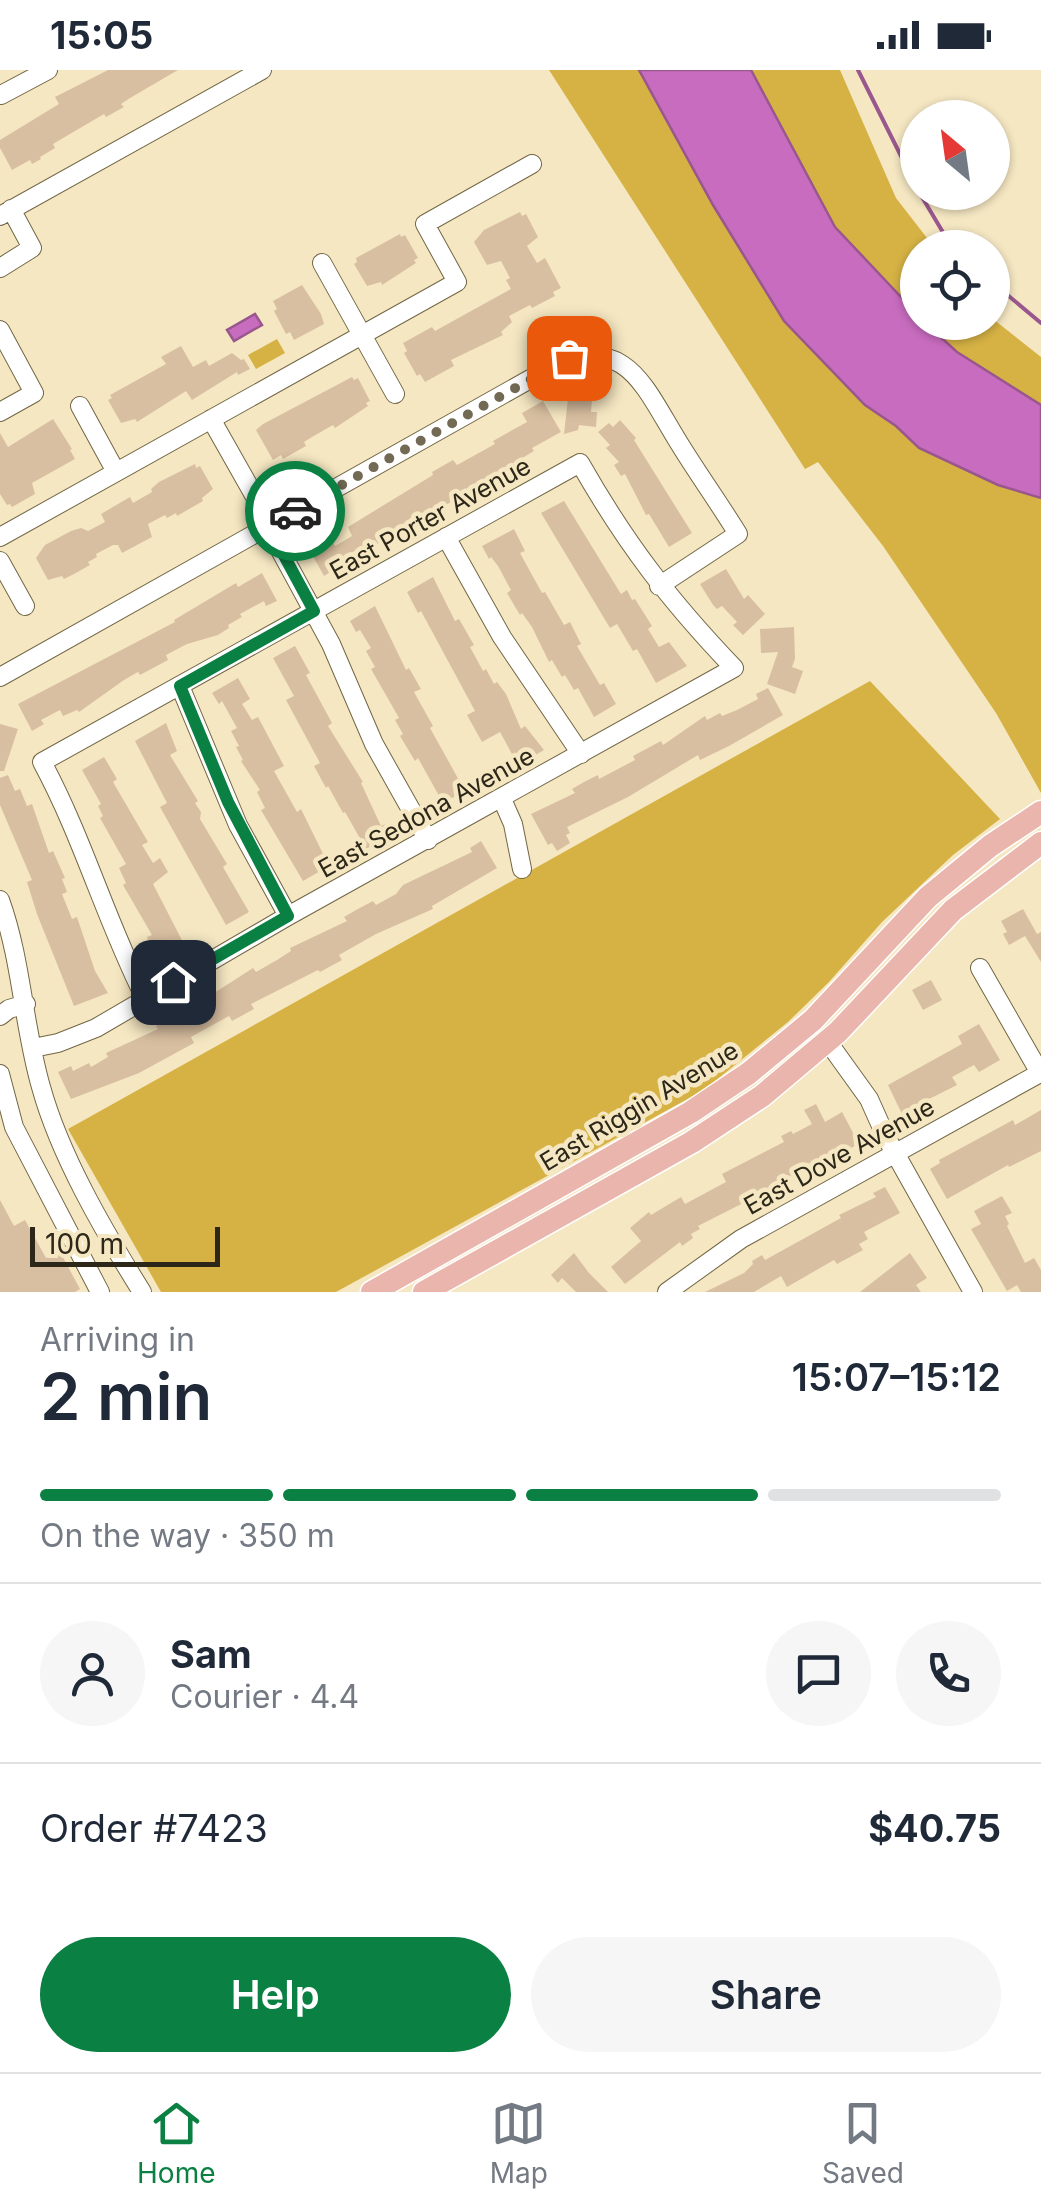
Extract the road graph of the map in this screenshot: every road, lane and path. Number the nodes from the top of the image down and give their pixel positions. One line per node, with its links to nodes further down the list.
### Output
1 (48, 70): 3 (street)
2 (262, 70): 5 (street)
3 (1, 95)
4 (532, 164): 9 (street)
5 (6, 212): 7 (street)
6 (322, 262): 9 (street)
7 (0, 268)
8 (0, 330): 12 (street)
9 (362, 335): 10 (street); 13 (street)
10 (395, 394)
11 (80, 406): 14 (street)
12 (0, 412)
13 (211, 418): 14 (street); 15 (street)
14 (116, 472): 17 (street)
15 (258, 502)
16 (268, 526): 20 (street); 22 (street); 23 (street)
17 (0, 537)
18 (446, 537): 20 (street, East Porter Avenue); 22 (street, East Porter Avenue); 27 (street)
19 (0, 561): 21 (street)
20 (659, 586): 27 (street, East Sedona Avenue)
21 (25, 606)
22 (314, 611): 26 (street, East Porter Avenue); 30 (street)
23 (75, 634): 24 (street); 25 (street)
24 (0, 662)
25 (0, 677)
26 (180, 686): 34 (street); 36 (street, East Porter Avenue)
27 (581, 754): 28 (street, East Sedona Avenue)
28 (502, 800): 30 (street, East Sedona Avenue); 32 (street)
29 (1032, 818): 31 (main road); 46 (main road, East Riggin Avenue)
30 (428, 840): 34 (street, East Sedona Avenue)
31 (1039, 844): 39 (main road)
32 (522, 869)
33 (0, 900): 37 (street)
34 (288, 916): 36 (street, East Sedona Avenue)
35 (980, 968): 41 (street)
36 (144, 998): 40 (street, East Sedona Avenue)
37 (26, 1004): 38 (street); 40 (street)
38 (0, 1016)
39 (828, 1042): 43 (street); 50 (main road)
40 (33, 1048): 44 (street)
41 (1040, 1073): 43 (street, East Dove Avenue)
42 (1, 1080): 45 (street)
43 (895, 1153): 51 (street, East Dove Avenue); 52 (street)
44 (87, 1192): 45 (street); 48 (street)
45 (55, 1210): 47 (street)
46 (391, 1284): 49 (main road, East Riggin Avenue)
47 (100, 1292)
48 (142, 1292)
49 (372, 1292)
50 (424, 1292)
51 (667, 1292)
52 (973, 1292)

